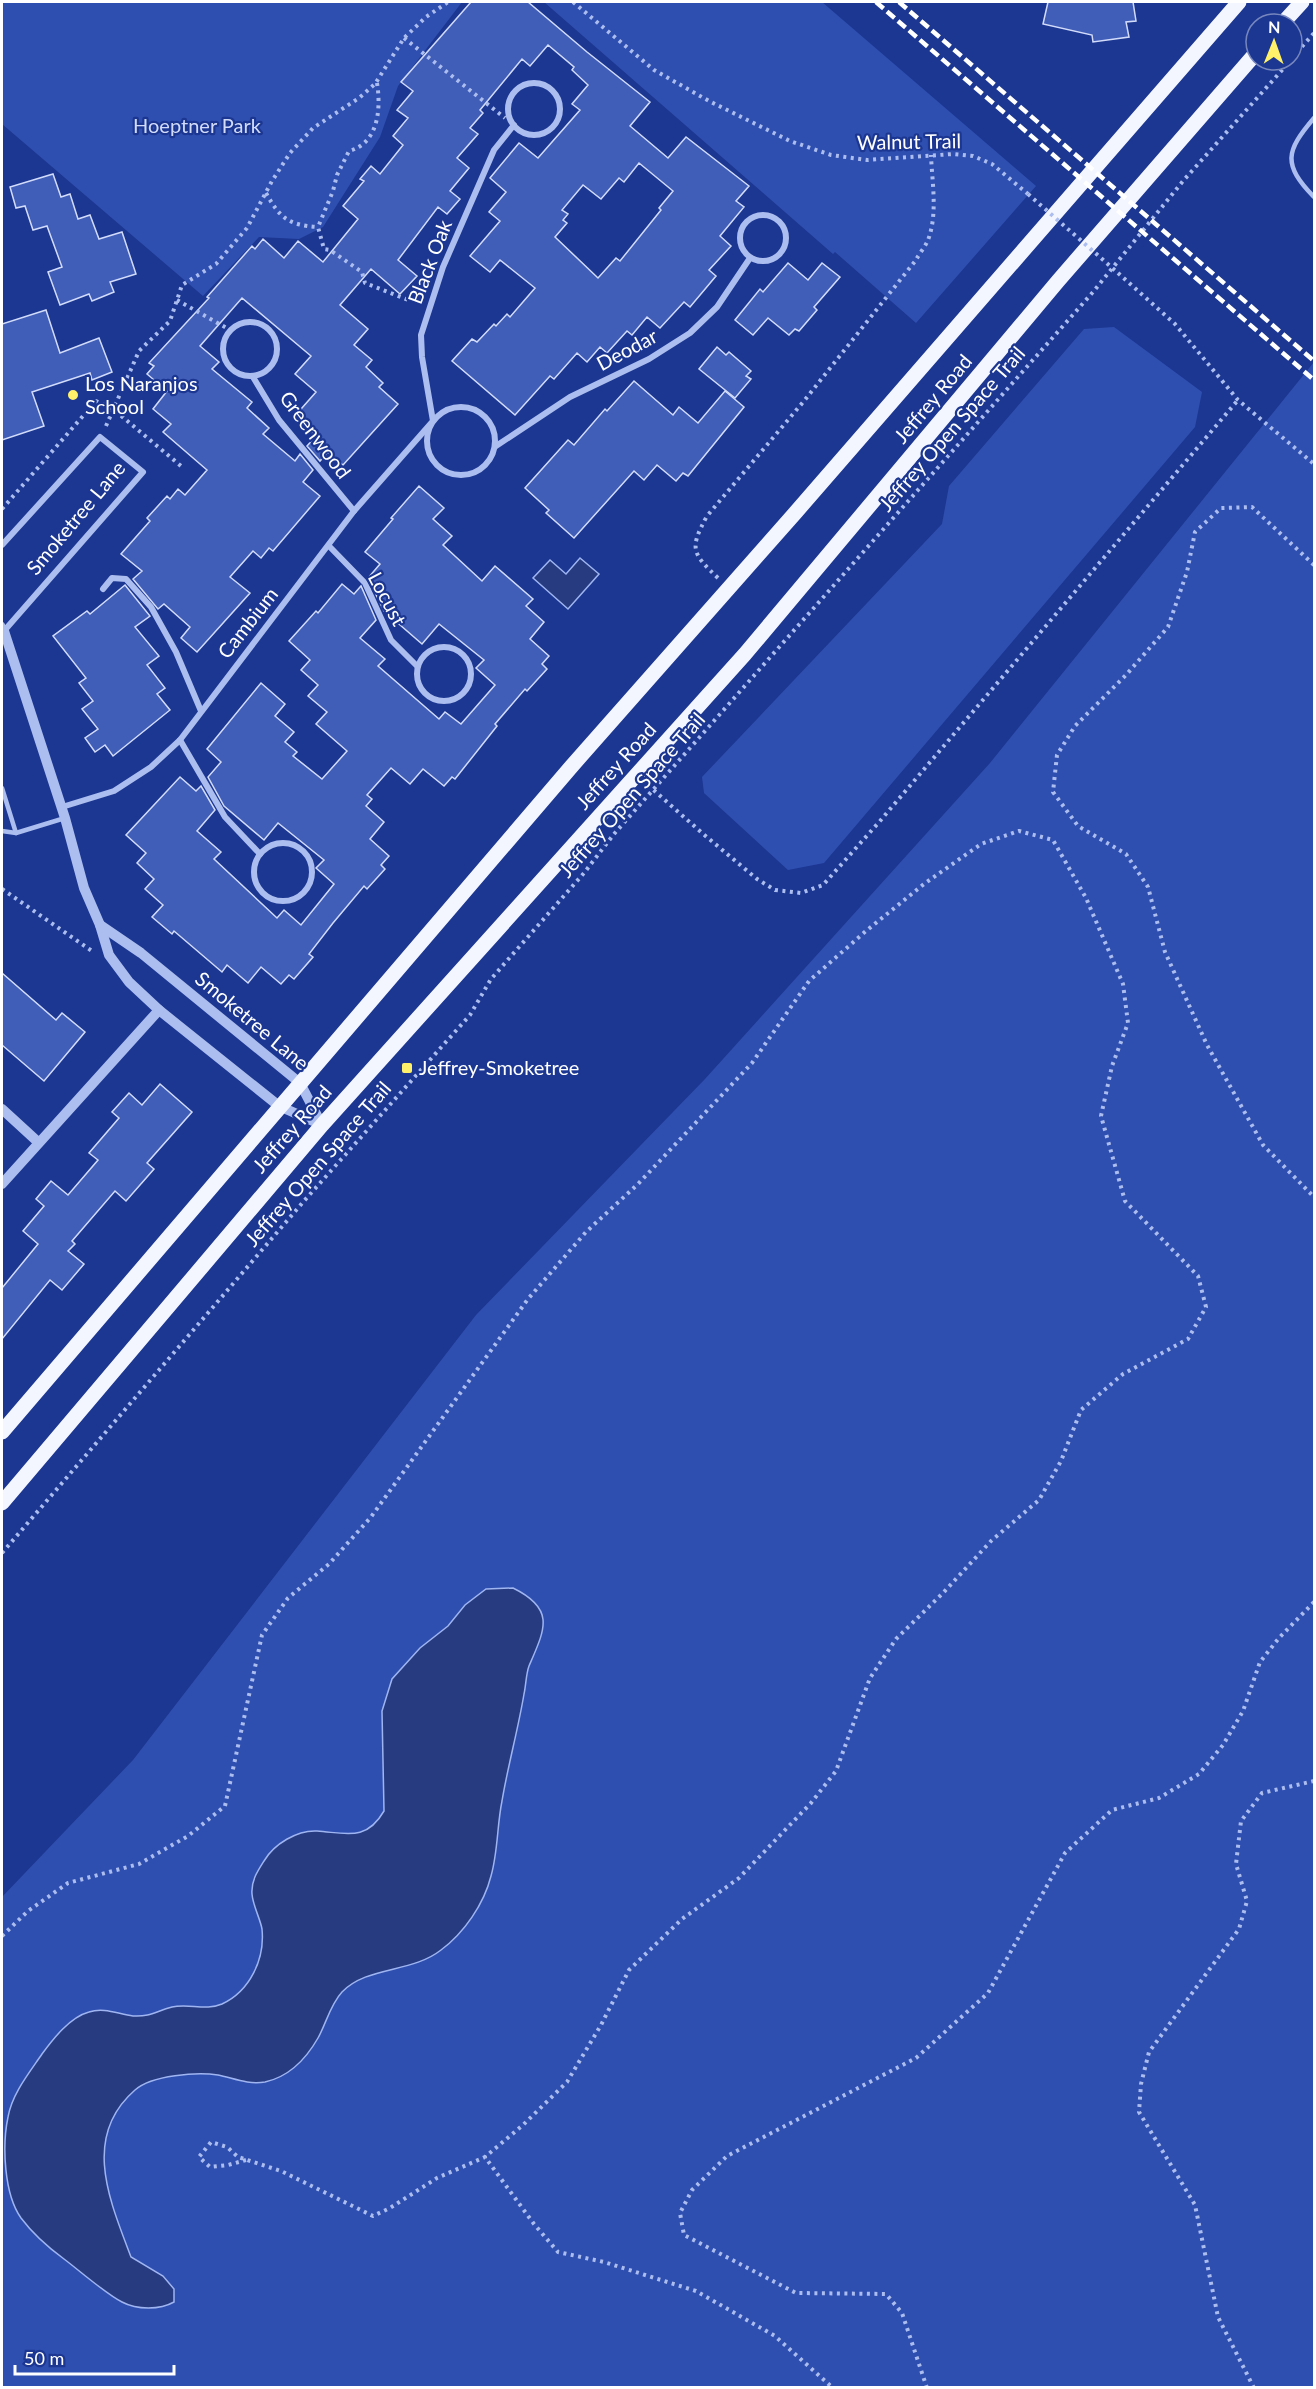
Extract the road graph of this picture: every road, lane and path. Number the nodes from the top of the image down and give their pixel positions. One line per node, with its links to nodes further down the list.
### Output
1 (448, 2): 5 (path)
2 (573, 2): 12 (path, Walnut Trail)
3 (1239, 2): 30 (main road, Jeffrey Road)
4 (1314, 33): 6 (path, Jeffrey Open Space Trail)
5 (404, 39): 9 (path); 11 (path)
6 (1304, 44)
7 (1244, 67): 36 (main road, Jeffrey Road)
8 (1279, 72): 38 (path, Jeffrey Open Space Trail)
9 (377, 81): 13 (path); 15 (path)
10 (1314, 118): 14 (lane)
11 (514, 125): 11 (street); 22 (street, Black Oak)
12 (931, 155): 21 (path, Walnut Trail, bridge); 30 (path)
13 (266, 192): 15 (path); 17 (path)
14 (1314, 197)
15 (318, 227): 18 (path)
16 (750, 258): 16 (street); 24 (street, Deodar)
17 (177, 300): 19 (path); 23 (path)
18 (411, 301)
19 (230, 330): 20 (street); 20 (street, Greenwood)
20 (253, 377): 26 (street, Greenwood)
21 (1238, 400): 25 (path, Walnut Trail); 38 (path)
22 (433, 421): 24 (street); 24 (street, Deodar); 26 (street, Cambium)
23 (100, 437): 27 (street, Smoketree Lane); 32 (street, Smoketree Lane)
24 (496, 446)
25 (1314, 464)
26 (354, 511): 28 (street, Cambium)
27 (2, 545)
28 (329, 546): 33 (street, Locust); 34 (street, Cambium)
29 (1314, 565): 53 (path)
30 (727, 587): 47 (main road, Jeffrey Road)
31 (104, 589): 34 (street)
32 (3, 628): 39 (street, Smoketree Lane)
33 (417, 666): 33 (street, Locust)
34 (201, 711): 35 (street, Cambium)
35 (180, 740): 39 (street, Cambium); 42 (street)
36 (636, 776): 38 (path); 50 (main road, Jeffrey Road)
37 (2, 788): 41 (lane)
38 (655, 790): 56 (path, Jeffrey Open Space Trail)
39 (64, 813): 41 (lane); 44 (street, Smoketree Lane)
40 (2, 831): 41 (lane)
41 (16, 833)
42 (260, 854): 42 (street)
43 (2, 889): 45 (path)
44 (100, 925): 46 (street, Smoketree Lane); 47 (street, Smoketree Lane)
45 (92, 951)
46 (159, 1010): 48 (street, Smoketree Lane); 51 (street)
47 (300, 1083): 48 (main road, Jeffrey Road); 50 (street, Smoketree Lane)
48 (279, 1106): 50 (street, Smoketree Lane); 54 (main road, Jeffrey Road)
49 (2, 1109): 51 (street)
50 (322, 1125): 55 (main road, Jeffrey Road)
51 (38, 1142): 52 (street)
52 (2, 1184)
53 (1314, 1197)
54 (2, 1432)
55 (2, 1503)
56 (2, 1553)
57 (1314, 1602): 63 (path)
58 (1314, 1781): 64 (path)
59 (2, 1936): 60 (path)
60 (485, 2157): 61 (path); 62 (path)
61 (246, 2160): 61 (path)
62 (833, 2388)
63 (927, 2388)
64 (1254, 2388)

